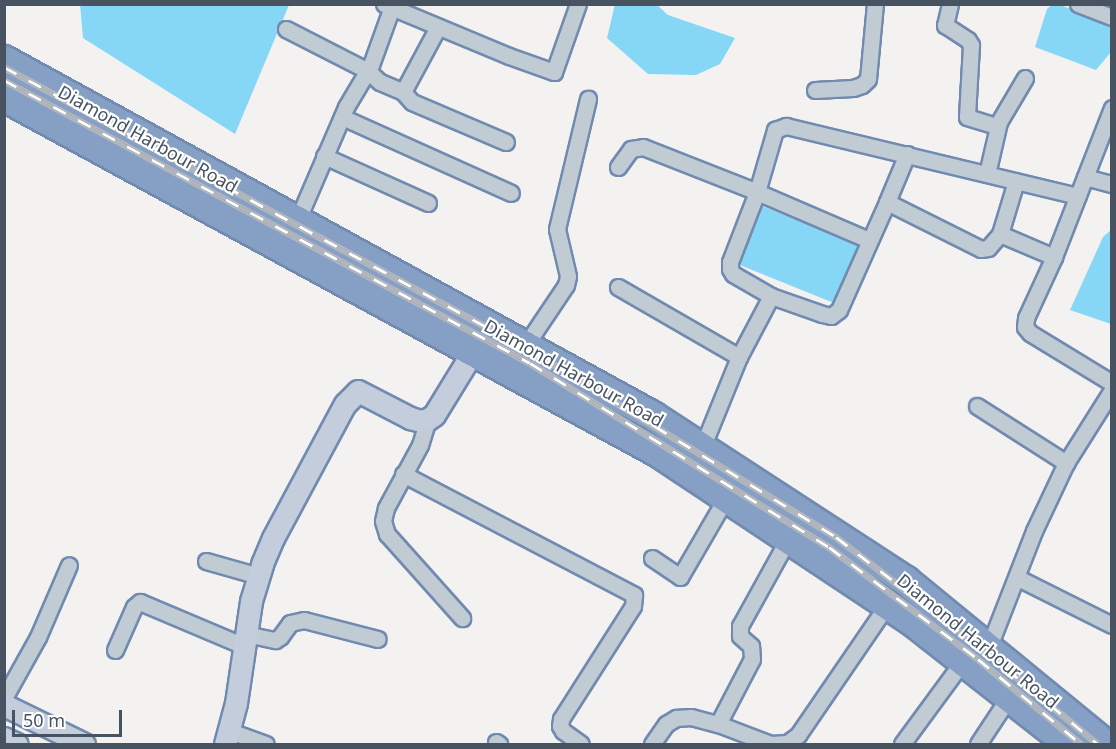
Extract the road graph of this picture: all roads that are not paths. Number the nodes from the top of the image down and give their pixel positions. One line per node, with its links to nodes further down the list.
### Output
1 (578, 4): 7 (street)
2 (875, 4): 12 (street)
3 (950, 4): 18 (street)
4 (1078, 4): 6 (street)
5 (389, 6): 7 (street); 10 (street)
6 (1112, 17)
7 (438, 27): 13 (street)
8 (286, 29): 10 (street)
9 (4, 60): 32 (highway, Diamond Harbour Road)
10 (368, 71): 13 (street); 17 (street)
11 (1025, 78): 18 (street)
12 (815, 90)
13 (403, 92): 19 (street)
14 (4, 97): 39 (highway, Diamond Harbour Road)
15 (588, 99): 40 (street)
16 (1112, 108): 24 (street)
17 (342, 117): 21 (street); 28 (street)
18 (997, 126): 23 (street)
19 (507, 142)
20 (908, 154): 23 (street); 27 (street); 31 (street)
21 (324, 156): 30 (street); 32 (street)
22 (618, 167): 27 (street)
23 (987, 174): 25 (street)
24 (1085, 177): 26 (street); 29 (street)
25 (1016, 181): 29 (street); 33 (street)
26 (1112, 184)
27 (757, 192): 34 (street); 38 (street)
28 (511, 193)
29 (1078, 196): 35 (street)
30 (428, 202)
31 (887, 202): 33 (street); 34 (street)
32 (297, 221): 36 (highway, Diamond Harbour Road)
33 (1000, 234): 35 (street)
34 (869, 240): 38 (street)
35 (1054, 257): 43 (street)
36 (407, 281): 39 (highway); 40 (highway, Diamond Harbour Road)
37 (618, 287): 42 (street)
38 (771, 296): 42 (street)
39 (393, 306): 41 (highway, Diamond Harbour Road)
40 (525, 346): 47 (highway, Diamond Harbour Road)
41 (472, 353): 46 (street); 50 (highway, Diamond Harbour Road)
42 (739, 357): 47 (street)
43 (1112, 383)
44 (1112, 390): 48 (street)
45 (977, 406): 48 (street)
46 (428, 419): 49 (street); 55 (street)
47 (702, 448): 58 (highway, Diamond Harbour Road)
48 (1066, 463): 56 (street)
49 (403, 474): 59 (street); 76 (street)
50 (726, 498): 51 (highway, Diamond Harbour Road); 52 (street)
51 (788, 539): 57 (highway, Diamond Harbour Road); 69 (street)
52 (652, 558)
53 (206, 561): 55 (street)
54 (69, 565): 67 (street)
55 (259, 576): 62 (street)
56 (1018, 578): 60 (street); 63 (street)
57 (887, 604): 58 (highway, Diamond Harbour Road); 69 (street)
58 (924, 614): 63 (highway, Diamond Harbour Road); 65 (highway, Diamond Harbour Road)
59 (462, 618)
60 (1112, 625)
61 (378, 639): 62 (street)
62 (245, 640): 64 (street); 71 (street)
63 (988, 649): 80 (highway, Diamond Harbour Road)
64 (115, 651)
65 (963, 661): 66 (highway, Diamond Harbour Road); 78 (street)
66 (1009, 697): 72 (highway, Diamond Harbour Road); 79 (street)
67 (4, 698)
68 (4, 705): 74 (street)
69 (718, 724): 77 (street)
70 (4, 738): 73 (street)
71 (227, 738): 75 (street)
72 (1063, 743)
73 (17, 744)
74 (84, 744)
75 (266, 744)
76 (581, 744)
77 (652, 744)
78 (902, 744)
79 (978, 744)
80 (1105, 744)

